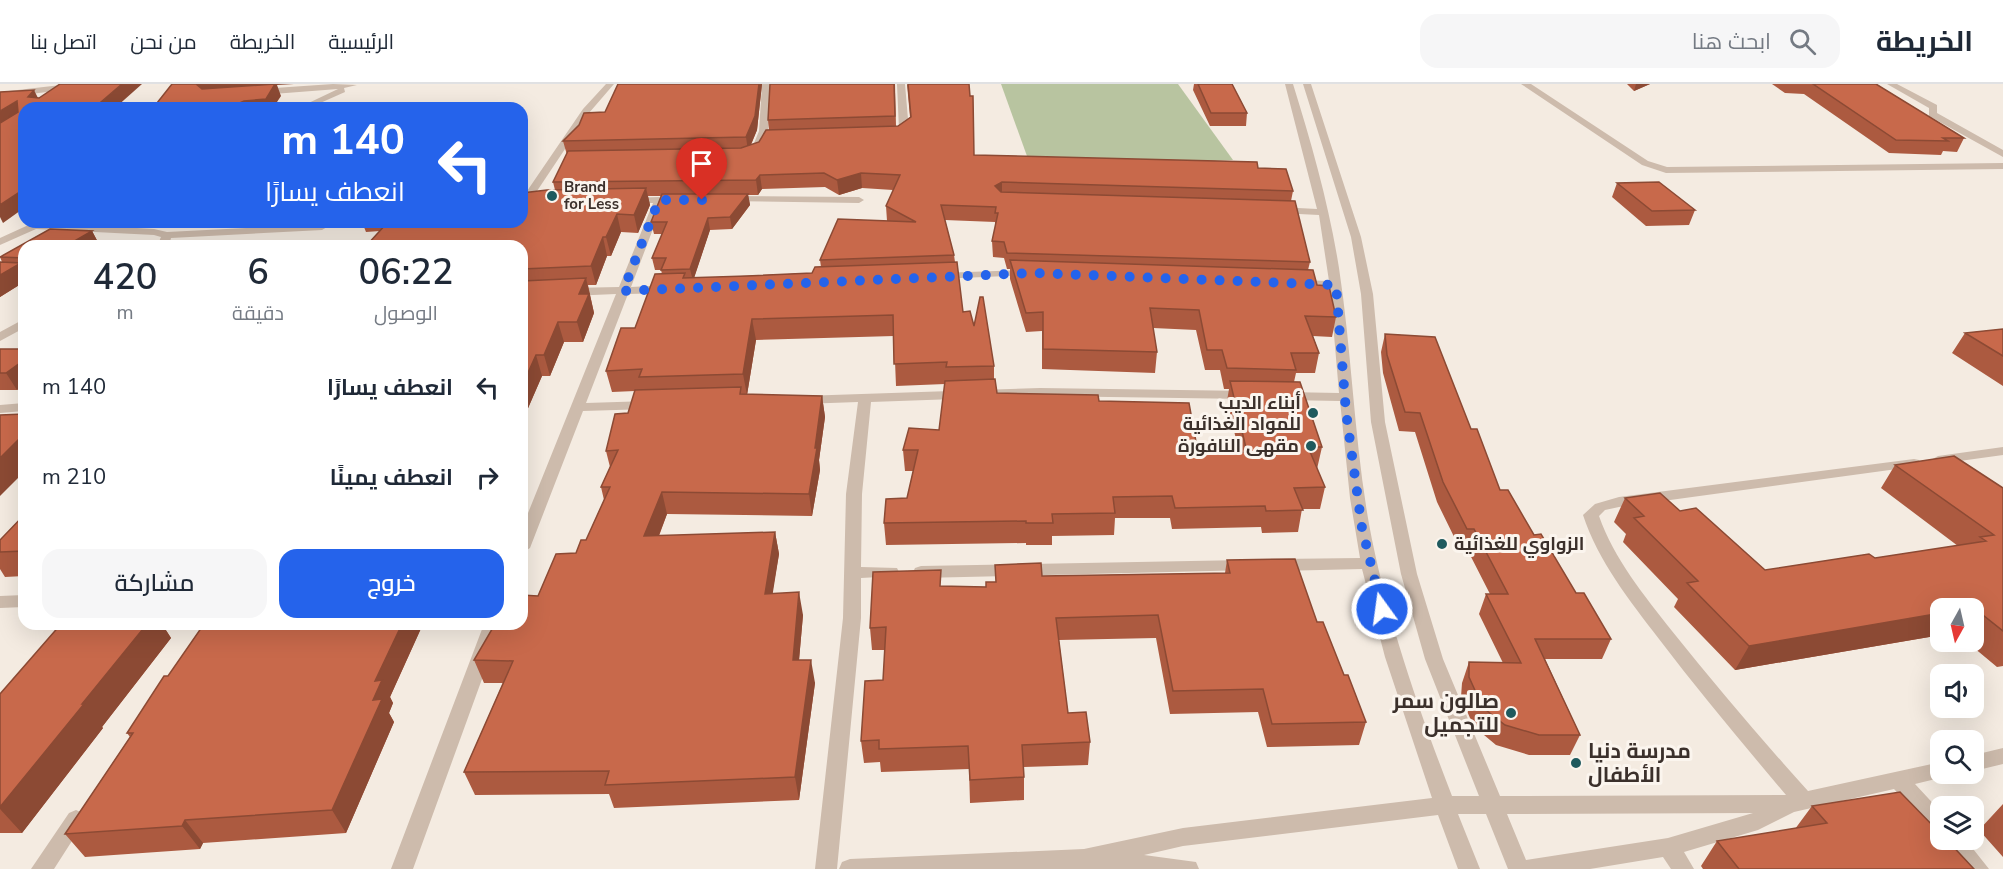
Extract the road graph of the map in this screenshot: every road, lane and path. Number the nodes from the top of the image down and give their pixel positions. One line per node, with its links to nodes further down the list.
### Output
1 (610, 84): 23 (street)
2 (766, 84): 15 (street)
3 (901, 84): 14 (street)
4 (1289, 84): 25 (street)
5 (1307, 84): 62 (street)
6 (1525, 84): 19 (street)
7 (1891, 84): 17 (street)
8 (354, 85): 10 (street); 13 (street)
9 (73, 86): 11 (street); 12 (street)
10 (252, 93)
11 (0, 95)
12 (55, 98)
13 (316, 102)
14 (885, 137)
15 (762, 139): 16 (street); 18 (street)
16 (773, 139)
17 (2003, 154)
18 (743, 157)
19 (2003, 166)
20 (717, 200): 21 (street)
21 (859, 200)
22 (618, 201): 37 (street)
23 (553, 203)
24 (1264, 210): 25 (street)
25 (1324, 212): 35 (street)
26 (30, 228): 31 (street)
27 (69, 228): 29 (street)
28 (311, 228): 30 (street)
29 (158, 240)
30 (176, 240)
31 (0, 242)
32 (1045, 273): 33 (street)
33 (928, 276)
34 (1288, 283): 35 (street)
35 (1336, 285): 41 (street)
36 (681, 289): 37 (street)
37 (623, 291): 38 (street); 46 (street)
38 (558, 293)
39 (18, 326): 40 (street)
40 (0, 336)
41 (1345, 397): 42 (street); 50 (street)
42 (865, 398): 43 (street); 51 (street)
43 (785, 401)
44 (658, 405): 46 (street)
45 (18, 407): 47 (street)
46 (577, 407): 49 (street)
47 (0, 408)
48 (2003, 452): 60 (street)
49 (528, 533)
50 (1371, 563): 51 (street); 61 (street)
51 (853, 573): 69 (street)
52 (18, 601): 53 (street)
53 (0, 602)
54 (491, 630): 68 (street)
55 (2003, 756): 56 (street)
56 (1984, 760)
57 (1930, 772): 58 (street)
58 (1898, 779): 60 (street); 63 (street)
59 (88, 800): 67 (street)
60 (1796, 802): 62 (street); 64 (street)
61 (1444, 805): 62 (street); 66 (street); 72 (street)
62 (1494, 807): 73 (street)
63 (1930, 815)
64 (1668, 847): 74 (street); 75 (street)
65 (1961, 850): 76 (street)
66 (1084, 859): 70 (street); 71 (street)
67 (42, 869)
68 (402, 869)
69 (826, 869)
70 (850, 869)
71 (1188, 869)
72 (1469, 869)
73 (1519, 869)
74 (1529, 869)
75 (1683, 869)
76 (1978, 869)

